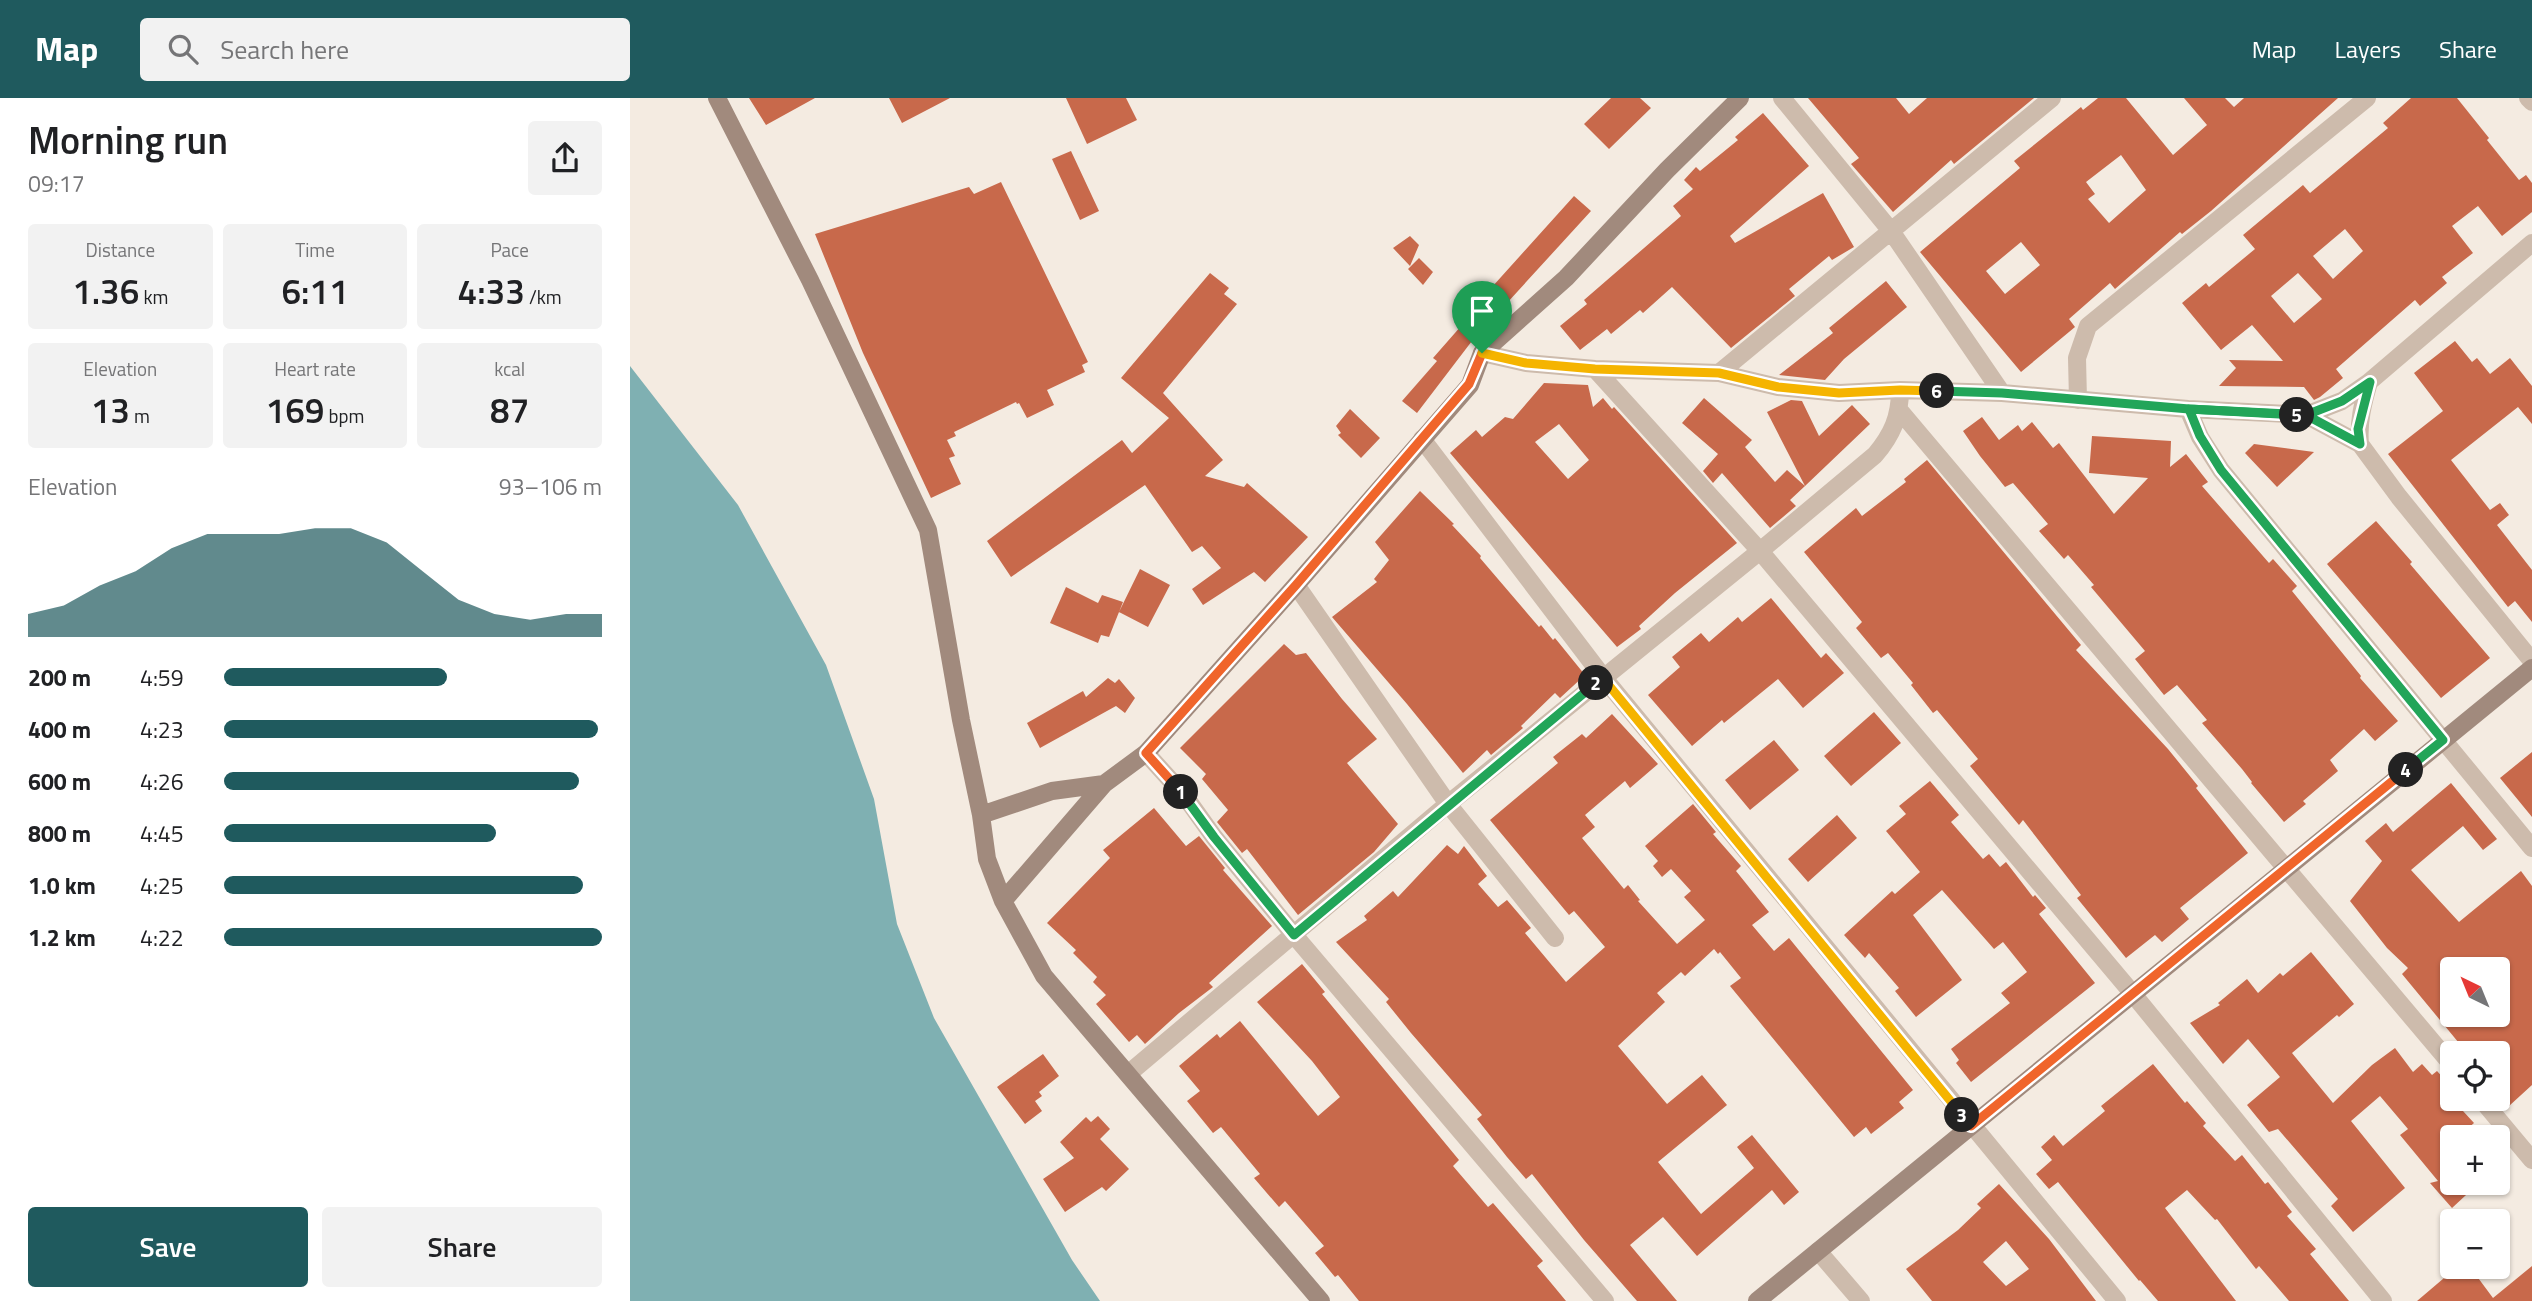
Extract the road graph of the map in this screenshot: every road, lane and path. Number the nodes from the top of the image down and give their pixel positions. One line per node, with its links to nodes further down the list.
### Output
1 (718, 98): 31 (street)
2 (1740, 98): 10 (street)
3 (1782, 98): 8 (street)
4 (2052, 98): 8 (street)
5 (2367, 98): 16 (street)
6 (2528, 98): 7 (street)
7 (2532, 102)
8 (1891, 231): 12 (street); 15 (street)
9 (2532, 243): 13 (street)
10 (1482, 353): 11 (street); 20 (street)
11 (1595, 369): 12 (street); 22 (street)
12 (1719, 373): 14 (street)
13 (2370, 382): 19 (street); 21 (street)
14 (1900, 390): 15 (street); 18 (street)
15 (2002, 393): 16 (street)
16 (2078, 400): 17 (street)
17 (2189, 409): 19 (street); 27 (street)
18 (1900, 411): 22 (street); 33 (street)
19 (2306, 415): 21 (street)
20 (1422, 439): 23 (street); 26 (street)
21 (2360, 444): 24 (street)
22 (1760, 551): 26 (street); 37 (street)
23 (1296, 585): 28 (street); 30 (street)
24 (2532, 661)
25 (2532, 668): 27 (street)
26 (1602, 677): 30 (street); 41 (street)
27 (2443, 740): 32 (street); 33 (street)
28 (1146, 753): 29 (street); 35 (street)
29 (1104, 784): 31 (street); 34 (street)
30 (1448, 804): 35 (street); 36 (street)
31 (981, 815): 34 (street)
32 (2532, 848)
33 (2285, 867): 37 (street); 38 (street)
34 (1003, 901): 39 (street)
35 (1294, 935): 39 (street); 45 (street)
36 (1555, 937)
37 (2133, 994): 41 (street); 49 (street)
38 (2440, 1051)
39 (1128, 1074): 44 (street)
40 (2491, 1111): 42 (street)
41 (1971, 1126): 43 (street); 48 (street)
42 (2532, 1160)
43 (1818, 1251): 46 (street); 47 (street)
44 (1321, 1301)
45 (1605, 1301)
46 (1757, 1301)
47 (1861, 1301)
48 (2117, 1301)
49 (2383, 1301)

